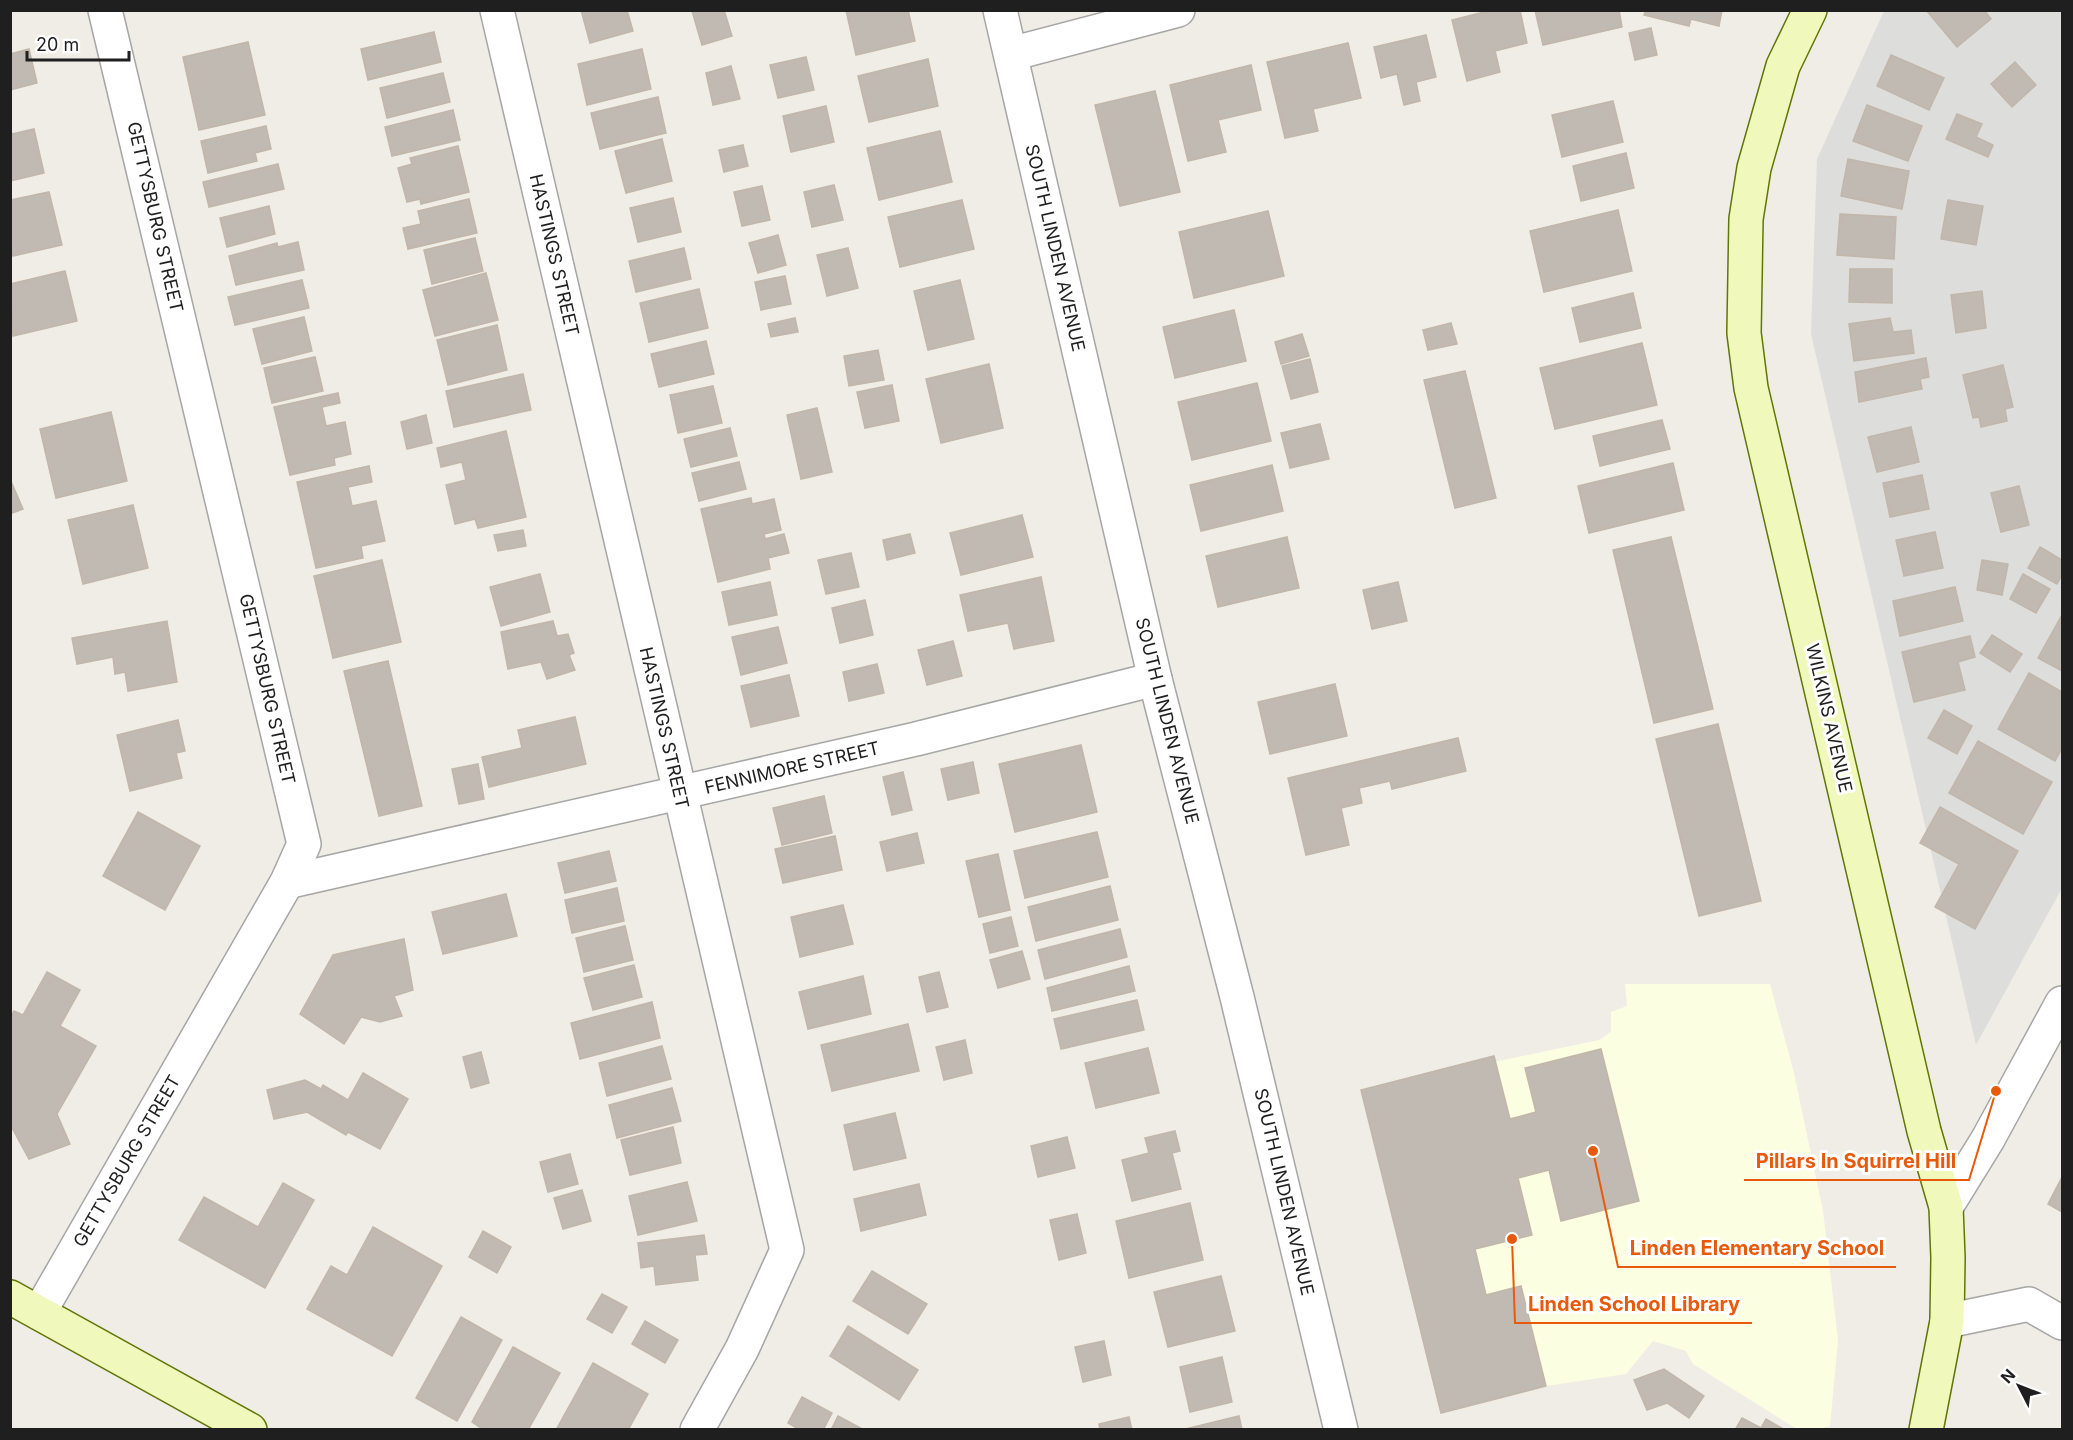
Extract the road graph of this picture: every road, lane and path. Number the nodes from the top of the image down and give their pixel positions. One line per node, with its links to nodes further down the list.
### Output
1 (105, 10): 9 (street, GETTYSBURG STREET)
2 (497, 10): 8 (street, HASTINGS STREET)
3 (1000, 10): 6 (street, SOUTH LINDEN AVENUE)
4 (1178, 10): 6 (street)
5 (1810, 10): 11 (main road, WILKINS AVENUE)
6 (1011, 54): 7 (street, SOUTH LINDEN AVENUE)
7 (1155, 679): 8 (street, FENNIMORE STREET); 18 (street, SOUTH LINDEN AVENUE)
8 (680, 794): 9 (street, FENNIMORE STREET); 17 (street, HASTINGS STREET)
9 (287, 882): 13 (street, GETTYSBURG STREET)
10 (2062, 1003): 11 (street)
11 (1946, 1207): 14 (main road, WILKINS AVENUE)
12 (10, 1297): 13 (main road)
13 (39, 1313): 16 (main road)
14 (1947, 1321): 15 (street); 19 (main road, WILKINS AVENUE)
15 (2062, 1323)
16 (250, 1430)
17 (697, 1430)
18 (1341, 1430)
19 (1926, 1430)

